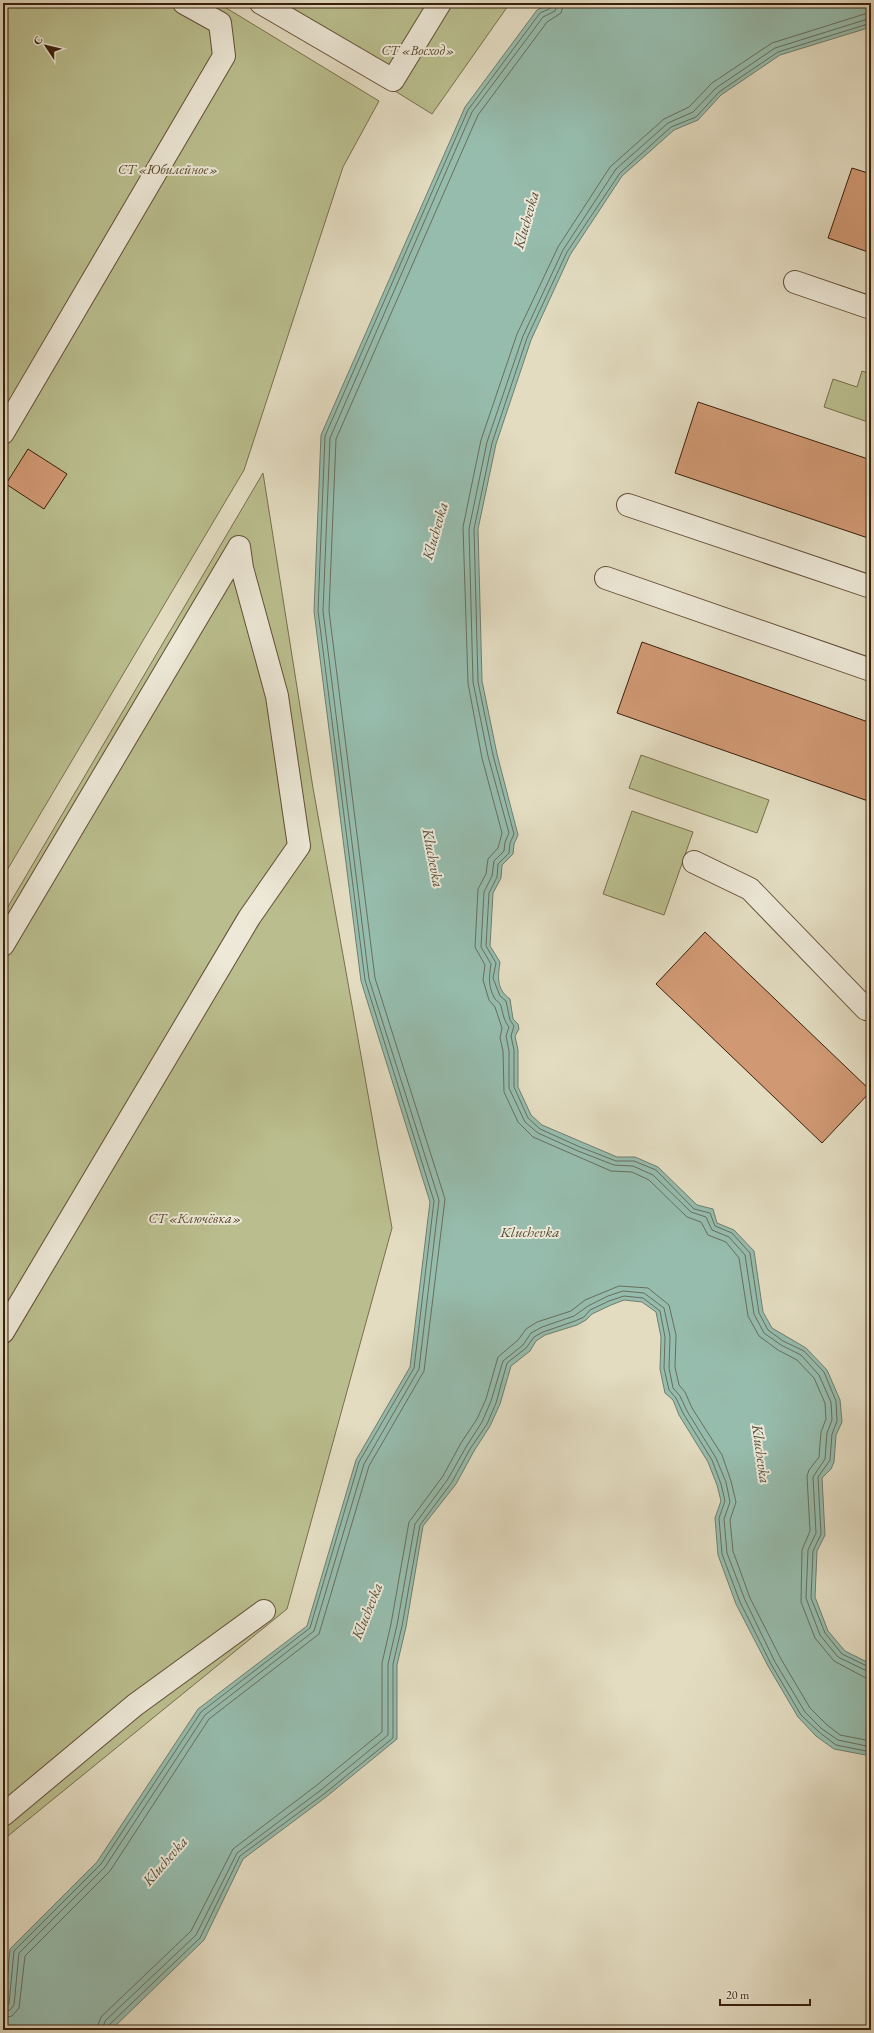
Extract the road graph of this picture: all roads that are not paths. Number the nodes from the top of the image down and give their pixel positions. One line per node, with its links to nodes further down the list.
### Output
1 (184, 3): 6 (lane)
2 (261, 3): 3 (lane)
3 (440, 3)
4 (795, 282): 5 (lane)
5 (871, 308)
6 (3, 433)
7 (628, 505): 9 (lane)
8 (606, 578): 10 (lane)
9 (871, 587)
10 (871, 670)
11 (694, 862): 13 (lane)
12 (3, 945): 14 (lane)
13 (871, 1010)
14 (3, 1332)
15 (264, 1611): 16 (lane)
16 (3, 1815)

